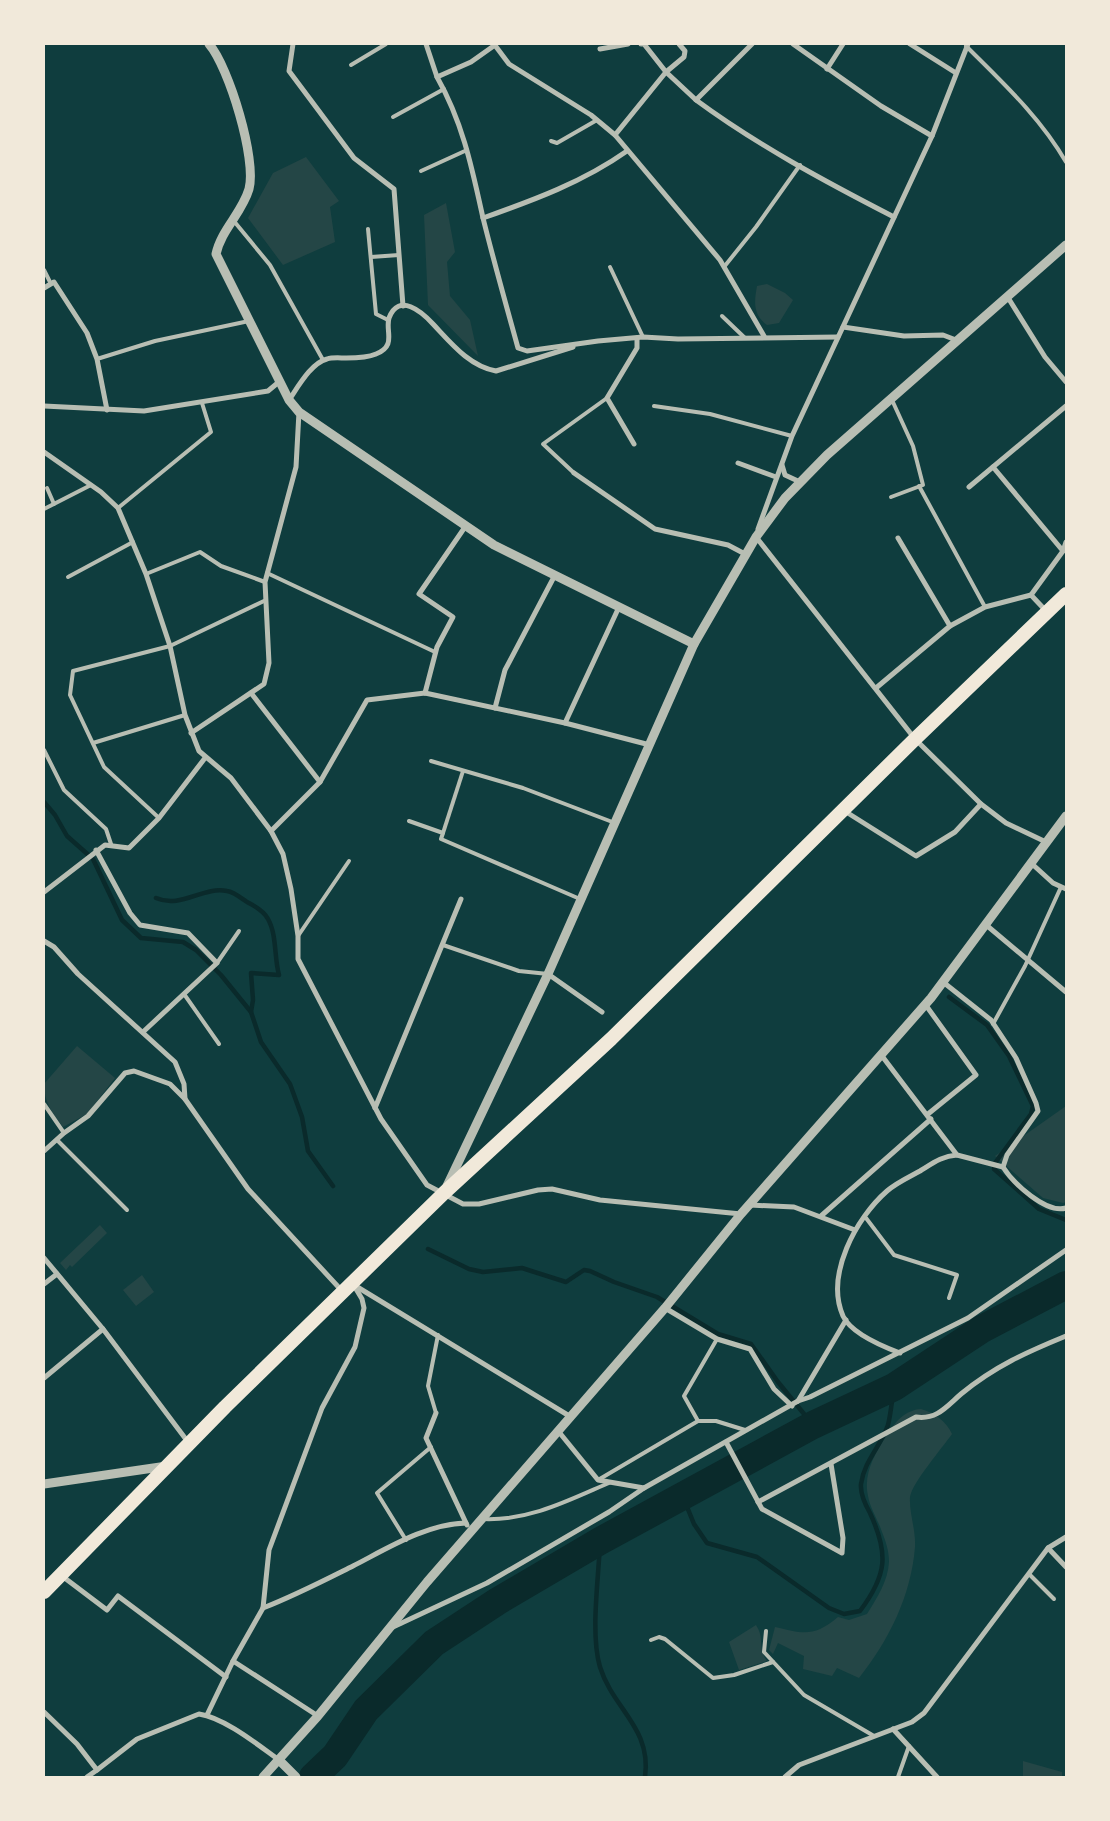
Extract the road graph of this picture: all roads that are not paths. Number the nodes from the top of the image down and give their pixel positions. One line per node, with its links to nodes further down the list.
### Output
1 (209, 44): 34 (street)
2 (292, 44): 37 (street)
3 (386, 44): 15 (lane)
4 (426, 44): 19 (street)
5 (494, 44): 19 (street); 23 (street)
6 (628, 44): 14 (street)
7 (641, 44): 17 (street)
8 (679, 44): 17 (street)
9 (752, 44): 21 (street)
10 (793, 44): 16 (street)
11 (843, 44): 16 (street)
12 (910, 44): 18 (street)
13 (967, 45): 18 (street); 29 (lane)
14 (600, 49)
15 (351, 65)
16 (828, 69): 25 (street)
17 (666, 72): 21 (street); 24 (street)
18 (956, 73): 25 (street)
19 (438, 77): 20 (street)
20 (444, 89): 22 (lane); 27 (street)
21 (696, 100): 30 (street)
22 (393, 117)
23 (598, 120): 24 (street); 26 (lane)
24 (615, 135): 28 (street)
25 (932, 136): 32 (street)
26 (551, 141)
27 (468, 149): 31 (lane); 33 (street)
28 (628, 152): 33 (street); 39 (street)
29 (1066, 162)
30 (800, 165): 32 (street); 39 (lane)
31 (421, 171)
32 (894, 217): 49 (street)
33 (484, 218): 55 (street)
34 (233, 220): 48 (street); 57 (lane)
35 (368, 229): 38 (lane)
36 (1066, 244): 44 (street)
37 (399, 254): 38 (lane); 45 (street)
38 (371, 257): 47 (lane)
39 (724, 267): 50 (street)
40 (610, 268): 51 (lane)
41 (44, 270): 42 (lane)
42 (51, 284): 43 (street); 56 (street)
43 (44, 288)
44 (1006, 296): 54 (street); 59 (street)
45 (403, 306): 47 (street); 55 (street)
46 (722, 316): 53 (lane)
47 (388, 320): 57 (street)
48 (249, 321): 56 (lane); 58 (street)
49 (843, 327): 52 (street); 54 (street)
50 (764, 336): 52 (street); 53 (street)
51 (640, 337): 53 (street); 55 (street); 61 (street)
52 (838, 337): 69 (street)
53 (745, 338)
54 (956, 340): 60 (street)
55 (579, 345)
56 (97, 359): 67 (street)
57 (323, 360): 62 (street)
58 (280, 381): 62 (street); 63 (street)
59 (1066, 382)
60 (891, 396): 77 (street); 79 (lane)
61 (607, 398): 70 (street); 75 (lane)
62 (289, 400): 68 (street)
63 (202, 403): 67 (street); 84 (lane)
64 (44, 406): 67 (street)
65 (654, 406): 69 (lane)
66 (1066, 406): 74 (street)
67 (107, 410)
68 (299, 412): 86 (street); 93 (street)
69 (792, 436): 72 (street)
70 (634, 444)
71 (44, 452): 78 (street)
72 (782, 462): 76 (street); 77 (street)
73 (738, 463): 76 (street)
74 (993, 467): 80 (street); 91 (street)
75 (574, 473): 92 (street)
76 (776, 477): 87 (street)
77 (800, 482): 87 (street)
78 (91, 484): 83 (lane); 84 (street)
79 (918, 486): 82 (lane); 101 (lane)
80 (969, 487)
81 (47, 488): 83 (lane)
82 (891, 497)
83 (54, 504): 85 (lane)
84 (118, 508): 89 (street)
85 (44, 509)
86 (464, 527): 95 (street); 107 (street)
87 (756, 537): 92 (street); 108 (street)
88 (898, 538): 104 (street)
89 (133, 542): 94 (street); 96 (lane)
90 (1066, 542): 91 (street)
91 (1063, 551): 99 (street)
92 (745, 554): 105 (street)
93 (267, 573): 97 (street); 107 (lane)
94 (146, 574): 97 (lane); 106 (street)
95 (555, 575): 102 (street); 111 (street)
96 (68, 578)
97 (265, 582): 100 (street)
98 (1066, 594): 103 (highway)
99 (1031, 595): 101 (street); 103 (street)
100 (266, 600): 106 (lane); 109 (street)
101 (985, 607): 104 (street)
102 (620, 608): 105 (street); 113 (street)
103 (1048, 612): 115 (highway)
104 (950, 626): 108 (street)
105 (694, 644): 117 (street)
106 (170, 646): 112 (street); 116 (lane)
107 (435, 652): 110 (street)
108 (876, 688): 115 (street)
109 (251, 693): 114 (street); 122 (street)
110 (425, 693): 111 (street); 122 (street)
111 (495, 708): 113 (street)
112 (185, 715): 114 (street); 116 (lane)
113 (564, 723): 117 (street)
114 (191, 733): 119 (street)
115 (915, 738): 123 (street); 124 (highway)
116 (93, 743): 126 (lane)
117 (650, 746): 128 (street)
118 (44, 750): 132 (lane)
119 (205, 758): 126 (street); 129 (street)
120 (431, 761): 121 (lane)
121 (463, 771): 128 (lane); 130 (lane)
122 (320, 782): 129 (street)
123 (981, 804): 124 (street); 131 (street)
124 (842, 810): 166 (highway)
125 (1066, 816): 131 (street)
126 (159, 818): 132 (street)
127 (409, 821): 130 (lane)
128 (615, 823): 139 (street)
129 (271, 831): 142 (street)
130 (443, 833): 139 (lane)
131 (1046, 842): 135 (street)
132 (111, 844): 133 (street)
133 (96, 850): 137 (street); 146 (street)
134 (349, 861): 142 (lane)
135 (1031, 863): 136 (street); 140 (street)
136 (1064, 888): 145 (lane)
137 (44, 892)
138 (461, 899): 144 (street)
139 (580, 899): 147 (street)
140 (985, 924): 145 (street); 148 (street)
141 (239, 931): 146 (lane)
142 (298, 936): 159 (street)
143 (44, 941): 154 (street)
144 (443, 945): 147 (lane); 159 (street)
145 (1028, 958): 149 (street); 153 (lane)
146 (217, 963): 150 (street)
147 (548, 974): 152 (street); 166 (street)
148 (943, 982): 151 (street); 153 (street)
149 (1066, 992)
150 (184, 994): 154 (street); 155 (lane)
151 (925, 1004): 156 (street); 160 (street)
152 (602, 1012)
153 (993, 1024): 165 (street)
154 (143, 1032): 157 (street)
155 (219, 1044)
156 (882, 1056): 160 (street); 167 (street)
157 (185, 1099): 161 (street); 178 (street)
158 (44, 1104): 161 (lane)
159 (375, 1108): 166 (street)
160 (929, 1117): 164 (street); 171 (street)
161 (64, 1133): 162 (street)
162 (57, 1140): 163 (street); 169 (lane)
163 (44, 1151)
164 (957, 1156): 165 (street); 172 (street)
165 (1001, 1166): 168 (street)
166 (444, 1193): 170 (street); 178 (highway)
167 (750, 1205): 170 (street); 171 (street)
168 (1066, 1208)
169 (127, 1210)
170 (741, 1214): 180 (street)
171 (821, 1216): 173 (street)
172 (866, 1218): 173 (street); 179 (lane)
173 (855, 1230): 181 (street)
174 (1066, 1250): 186 (street)
175 (44, 1258): 176 (street)
176 (57, 1274): 177 (street); 182 (street)
177 (44, 1284)
178 (348, 1288): 183 (street); 196 (highway); 216 (street)
179 (948, 1298)
180 (665, 1308): 185 (street); 191 (street)
181 (846, 1320): 186 (street); 188 (street)
182 (103, 1329): 187 (street); 196 (street)
183 (438, 1335): 190 (lane); 191 (street)
184 (1066, 1336): 198 (street)
185 (717, 1339): 189 (street); 192 (lane)
186 (900, 1353): 188 (street)
187 (44, 1378)
188 (798, 1401): 189 (street)
189 (792, 1406): 193 (street)
190 (436, 1413): 197 (street)
191 (572, 1417): 194 (street)
192 (698, 1421): 193 (lane); 200 (lane)
193 (746, 1431): 195 (street)
194 (559, 1432): 200 (street); 205 (street)
195 (726, 1442): 203 (street); 204 (street)
196 (190, 1445): 199 (highway)
197 (430, 1448): 206 (street); 209 (lane)
198 (831, 1464): 204 (street); 204 (street)
199 (170, 1466): 202 (street); 213 (highway)
200 (598, 1480): 201 (street)
201 (611, 1482): 203 (street); 205 (lane)
202 (44, 1484)
203 (644, 1488): 217 (street)
204 (758, 1502)
205 (483, 1519): 207 (street)
206 (466, 1523): 207 (street); 209 (street)
207 (473, 1530): 217 (street)
208 (1066, 1537): 210 (street)
209 (406, 1540): 216 (street)
210 (1048, 1548): 211 (street); 212 (street)
211 (1066, 1567)
212 (1029, 1574): 215 (lane); 226 (street)
213 (61, 1576): 214 (highway); 222 (street)
214 (44, 1592)
215 (1054, 1599)
216 (263, 1608): 220 (street)
217 (386, 1631): 225 (street)
218 (766, 1631): 221 (lane)
219 (651, 1640): 221 (lane)
220 (233, 1661): 222 (street); 225 (street)
221 (773, 1662): 227 (lane)
222 (226, 1677): 224 (street)
223 (44, 1712): 230 (street)
224 (206, 1716): 229 (street); 230 (street)
225 (318, 1716): 229 (street)
226 (893, 1729): 227 (street); 228 (street)
227 (874, 1736): 234 (street)
228 (909, 1745): 235 (lane); 236 (street)
229 (279, 1760): 232 (street); 233 (street)
230 (97, 1770): 231 (street)
231 (87, 1777)
232 (263, 1777)
233 (296, 1777)
234 (785, 1777)
235 (898, 1777)
236 (937, 1777)

